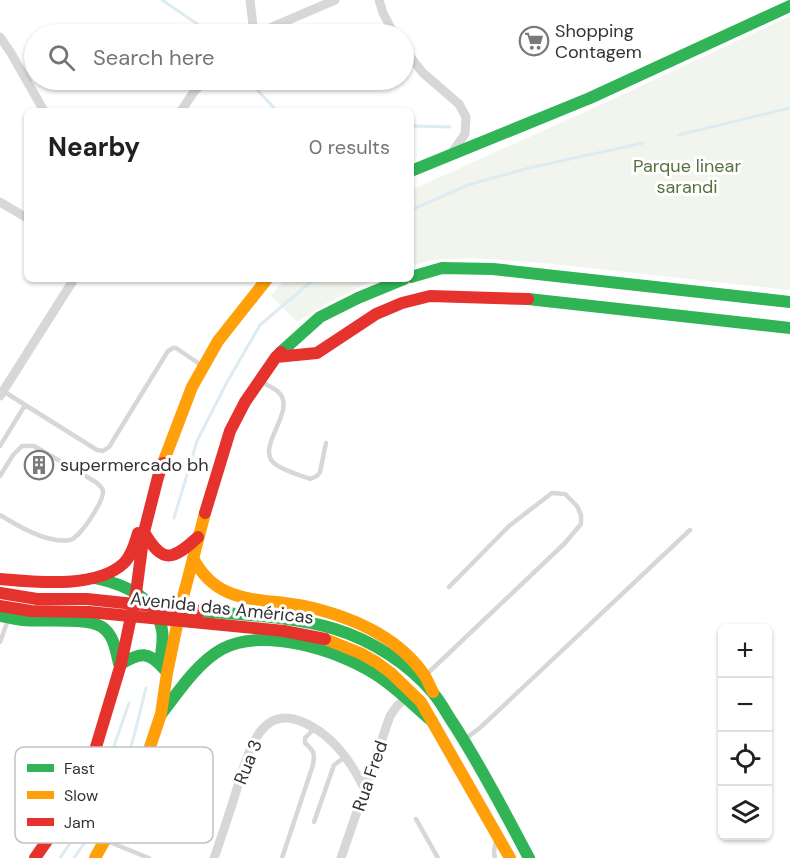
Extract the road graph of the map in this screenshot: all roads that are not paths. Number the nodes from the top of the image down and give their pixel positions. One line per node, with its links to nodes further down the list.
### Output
1 (250, 0): 5 (street)
2 (335, 0): 6 (street)
3 (379, 0): 7 (street)
4 (790, 6): 15 (main road)
5 (254, 24)
6 (279, 24)
7 (389, 24)
8 (0, 37): 10 (street)
9 (414, 62): 15 (street)
10 (24, 75)
11 (32, 90): 13 (street)
12 (196, 90): 14 (street)
13 (42, 108)
14 (183, 108)
15 (450, 154): 16 (main road)
16 (414, 170)
17 (0, 202): 18 (street)
18 (24, 216)
19 (414, 276): 23 (main road)
20 (72, 282): 28 (street)
21 (265, 282): 26 (main road)
22 (397, 282): 25 (main road)
23 (790, 302)
24 (790, 328): 25 (main road)
25 (276, 357): 27 (main road)
26 (203, 366): 29 (lane); 33 (main road)
27 (260, 381): 30 (lane); 37 (main road)
28 (2, 394): 29 (lane)
29 (25, 405): 31 (lane)
30 (326, 443)
31 (0, 446)
32 (0, 476): 34 (lane)
33 (158, 477): 36 (main road); 39 (main road)
34 (0, 515)
35 (690, 530): 56 (lane)
36 (144, 532): 37 (main road); 42 (main road)
37 (198, 537): 38 (main road)
38 (193, 558): 49 (main road); 50 (main road)
39 (95, 578): 40 (main road); 42 (main road)
40 (0, 579)
41 (448, 587): 50 (lane)
42 (136, 592): 48 (main road); 49 (main road)
43 (0, 593): 46 (main road)
44 (0, 606): 46 (main road, Avenida das Américas)
45 (4, 617): 47 (lane); 48 (main road)
46 (350, 641): 51 (main road, Avenida das Américas); 54 (main road, Avenida das Américas)
47 (0, 642)
48 (120, 667): 49 (main road); 57 (main road)
49 (164, 668): 53 (main road)
50 (425, 676): 51 (main road)
51 (433, 692): 56 (main road, Avenida das Américas)
52 (406, 698): 53 (main road); 54 (main road); 60 (street, Rua Fred)
53 (161, 714): 58 (main road)
54 (432, 721): 63 (main road, Avenida das Américas)
55 (315, 728): 59 (street, Rua 3); 71 (street, Rua 3); 72 (lane)
56 (464, 740): 76 (main road, Avenida das Américas)
57 (96, 747)
58 (150, 747)
59 (345, 757): 60 (street, Rua 3); 62 (lane)
60 (365, 790): 67 (street, Rua Fred)
61 (416, 819): 73 (lane)
62 (314, 822)
63 (498, 837): 74 (lane); 75 (main road, Avenida das Américas)
64 (45, 843): 68 (main road)
65 (105, 843): 69 (main road)
66 (111, 843): 70 (lane)
67 (344, 856)
68 (35, 858)
69 (95, 858)
70 (149, 858)
71 (214, 858)
72 (282, 858)
73 (438, 858)
74 (495, 858)
75 (510, 858)
76 (529, 858)

